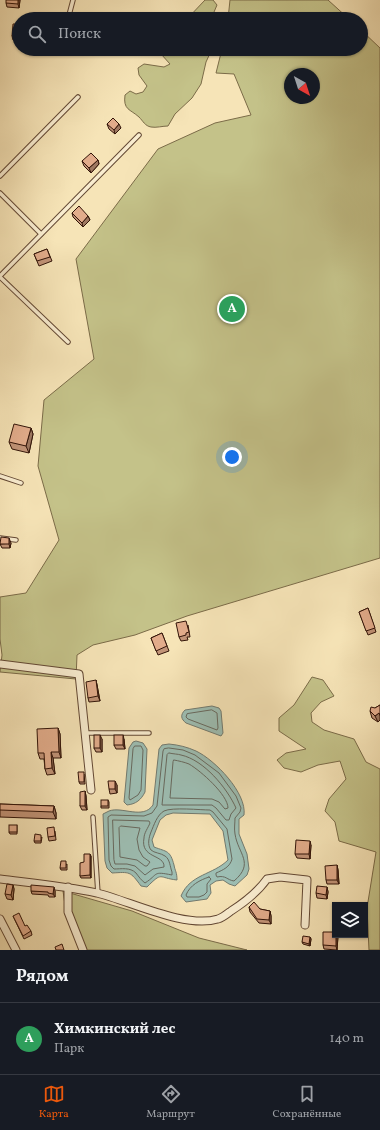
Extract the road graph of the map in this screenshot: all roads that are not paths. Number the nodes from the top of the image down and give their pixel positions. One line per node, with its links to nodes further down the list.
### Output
1 (73, 0): 2 (lane)
2 (70, 12)
3 (78, 97): 5 (lane)
4 (139, 135): 7 (lane)
5 (0, 176)
6 (0, 193): 7 (lane)
7 (41, 234): 8 (lane)
8 (0, 276): 9 (lane)
9 (68, 342)
10 (0, 476): 11 (lane)
11 (21, 483)
12 (0, 538): 13 (lane)
13 (16, 540)
14 (0, 664): 15 (street)
15 (85, 733): 16 (lane); 17 (street)
16 (149, 733)
17 (91, 790)
18 (93, 817): 21 (lane)
19 (0, 880): 20 (street)
20 (68, 887): 21 (street); 25 (street)
21 (98, 894): 23 (street)
22 (0, 919): 24 (street)
23 (305, 925)
24 (16, 950)
25 (83, 950)

